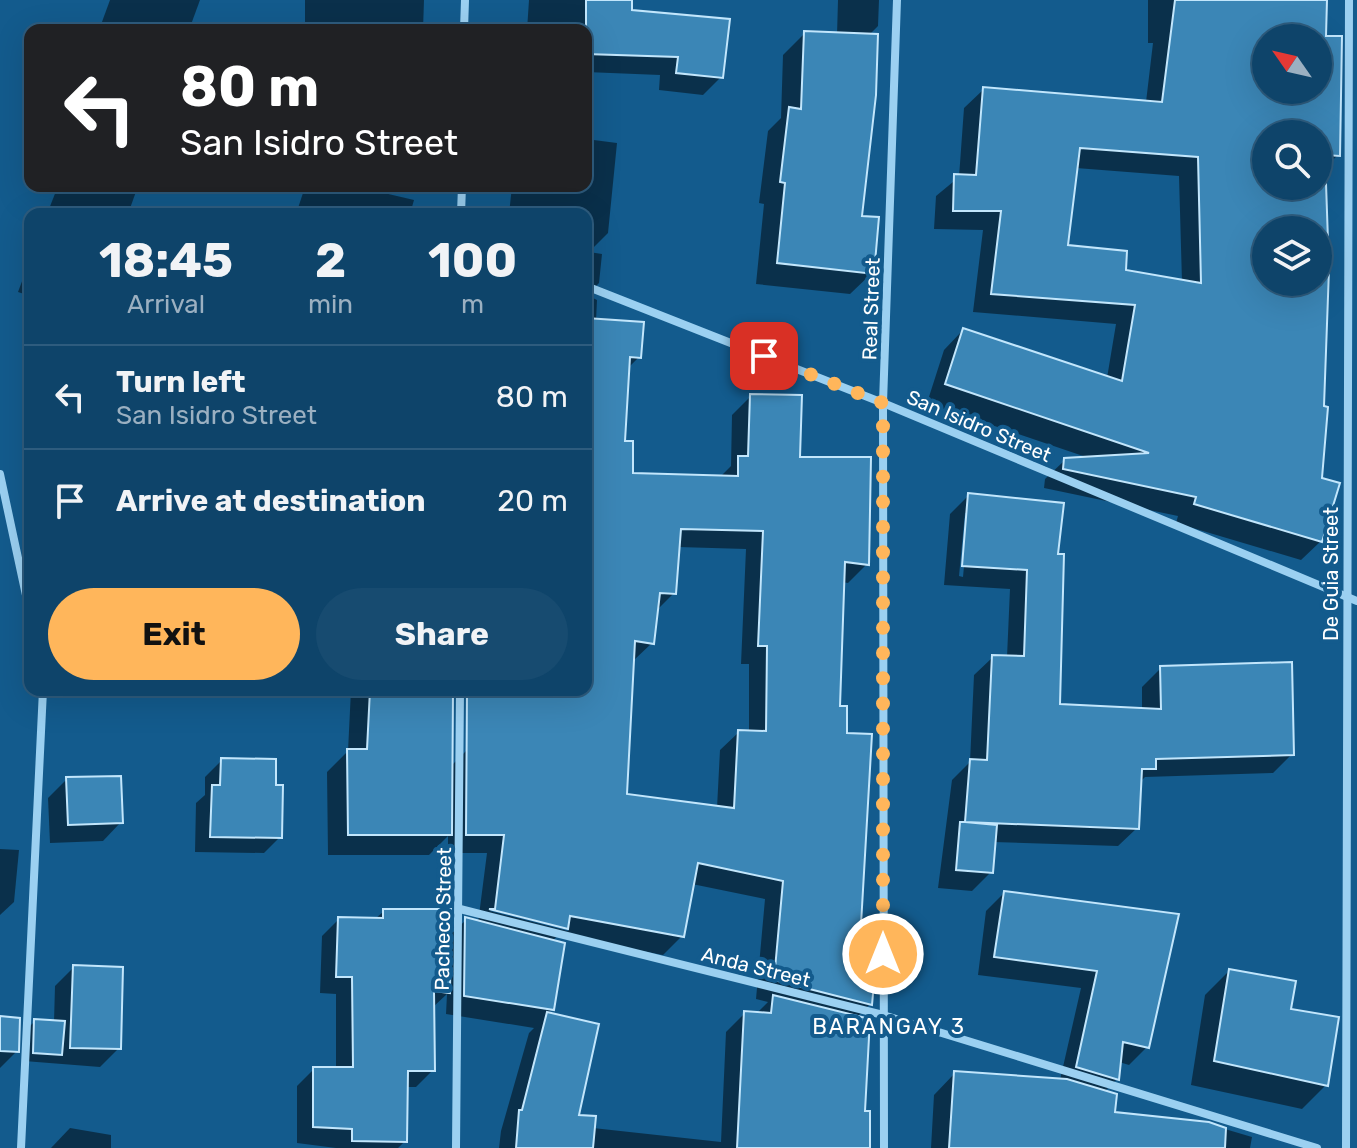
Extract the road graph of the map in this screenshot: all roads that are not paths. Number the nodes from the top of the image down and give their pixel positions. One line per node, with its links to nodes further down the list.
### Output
1 (465, 0): 4 (street)
2 (897, 0): 6 (street, Real Street)
3 (1349, 0): 9 (street, De Guia Street)
4 (464, 24)
5 (592, 288): 6 (street, San Isidro Street)
6 (883, 403): 9 (street, San Isidro Street); 14 (street, Real Street)
7 (0, 474): 8 (street)
8 (24, 586)
9 (1347, 597): 10 (street, San Isidro Street); 19 (street, De Guia Street)
10 (1357, 601)
11 (43, 696): 15 (street)
12 (460, 696): 13 (street, Pacheco Street)
13 (460, 909): 14 (street, Anda Street); 16 (street, Pacheco Street)
14 (883, 1015): 17 (street, Real Street); 18 (street, Anda Street)
15 (21, 1148)
16 (456, 1148)
17 (884, 1148)
18 (1317, 1148)
19 (1346, 1148)

